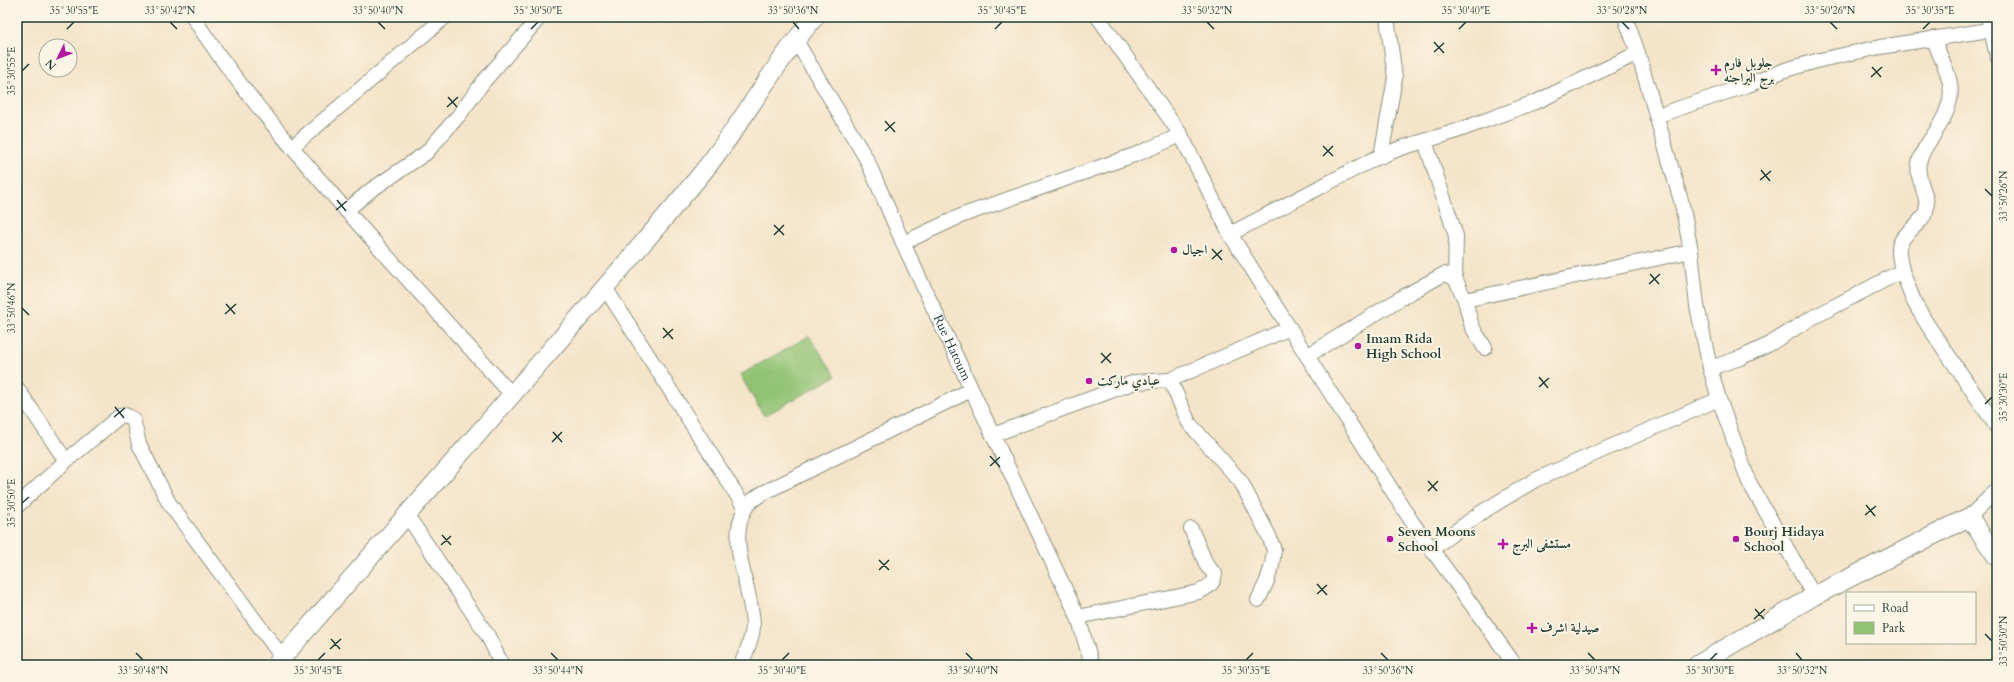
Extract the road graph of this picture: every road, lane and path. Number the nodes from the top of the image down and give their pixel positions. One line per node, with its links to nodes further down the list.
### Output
1 (193, 17): 16 (street)
2 (445, 17): 16 (street)
3 (540, 17): 18 (street)
4 (815, 17): 10 (street)
5 (1098, 17): 14 (street)
6 (1387, 17): 17 (street)
7 (1625, 17): 11 (street)
8 (1988, 23): 9 (street); 12 (street)
9 (1933, 38): 13 (street); 22 (street)
10 (795, 39): 20 (street, Rue Hatoum); 24 (street)
11 (1638, 53): 13 (street); 15 (street)
12 (1997, 56)
13 (1656, 116): 21 (street)
14 (1181, 135): 19 (street); 20 (street)
15 (1425, 141): 17 (street); 23 (street)
16 (292, 147): 18 (street)
17 (1381, 156): 19 (street)
18 (346, 211): 33 (street)
19 (1230, 234): 26 (street)
20 (903, 243): 32 (street, Rue Hatoum)
21 (1691, 251): 25 (street); 29 (street)
22 (1902, 271): 29 (street); 35 (street)
23 (1455, 278): 25 (street); 28 (street)
24 (606, 289): 33 (street); 40 (street)
25 (1465, 300): 27 (street)
26 (1290, 328): 28 (street); 30 (street)
27 (1485, 348)
28 (1307, 356): 44 (street)
29 (1710, 368): 34 (street)
30 (1170, 380): 36 (street); 47 (street)
31 (17, 388): 37 (street)
32 (971, 390): 36 (street, Rue Hatoum); 40 (street)
33 (512, 395): 41 (street)
34 (1719, 400): 44 (street); 46 (street)
35 (1997, 428)
36 (993, 435): 48 (street, Rue Hatoum)
37 (66, 460): 39 (street); 49 (street)
38 (1997, 490): 42 (street)
39 (17, 506)
40 (745, 508): 51 (street)
41 (407, 515): 49 (street); 50 (street)
42 (1969, 517): 45 (street); 46 (street)
43 (1191, 529): 48 (street)
44 (1432, 548): 53 (street)
45 (1997, 558)
46 (1814, 596): 54 (street)
47 (1258, 600)
48 (1078, 617): 52 (street, Rue Hatoum)
49 (279, 661)
50 (502, 665)
51 (741, 665)
52 (1092, 665)
53 (1515, 665)
54 (1698, 665)

